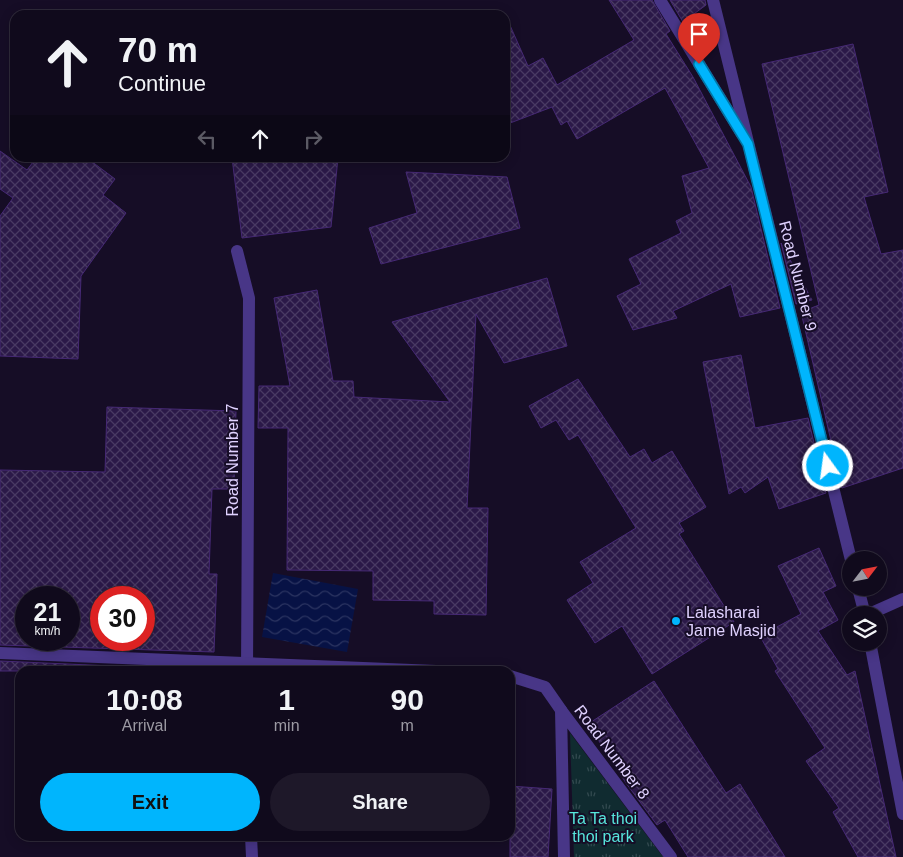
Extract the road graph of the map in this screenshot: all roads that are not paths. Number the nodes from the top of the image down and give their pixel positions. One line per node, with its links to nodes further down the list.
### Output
1 (660, 0): 3 (street)
2 (713, 0): 3 (street, Road Number 9)
3 (748, 144): 5 (street, Road Number 9)
4 (237, 251): 11 (street, Road Number 7)
5 (849, 551)
6 (903, 599): 7 (street)
7 (887, 606)
8 (872, 651): 14 (street)
9 (0, 653): 10 (street)
10 (214, 666)
11 (247, 666)
12 (515, 678): 13 (street)
13 (561, 710): 17 (street, Road Number 8); 18 (street, Road Number 8)
14 (903, 814)
15 (251, 841): 16 (street)
16 (252, 857)
17 (564, 857)
18 (671, 857)

